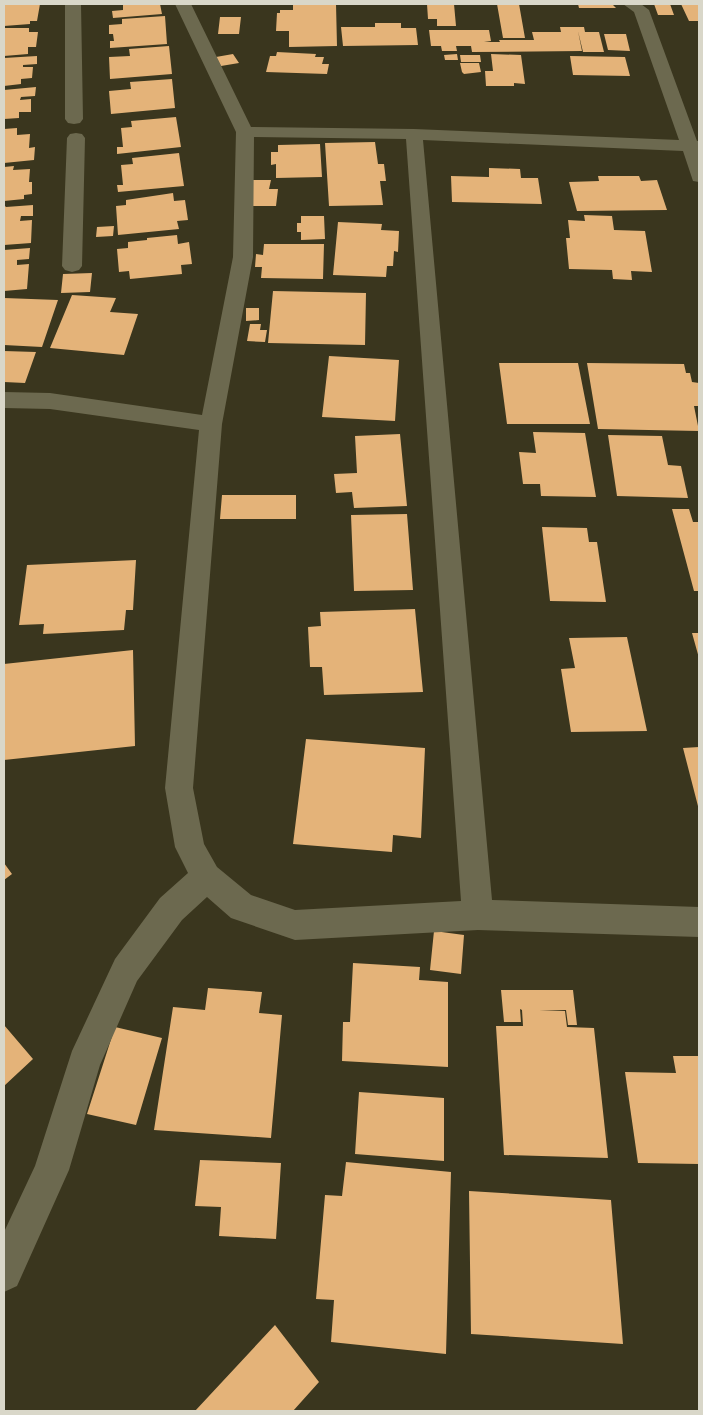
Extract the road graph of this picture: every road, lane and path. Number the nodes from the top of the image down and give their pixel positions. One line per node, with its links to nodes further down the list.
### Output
1 (73, 4): 4 (street)
2 (183, 4): 6 (street)
3 (630, 4): 8 (street)
4 (83, 127): 5 (street); 10 (street)
5 (58, 130)
6 (245, 132): 7 (street); 12 (street)
7 (414, 134): 8 (street); 14 (street)
8 (695, 145): 9 (street)
9 (699, 177)
10 (72, 266)
11 (4, 400): 12 (street)
12 (211, 424): 13 (street)
13 (206, 877): 14 (street); 16 (street)
14 (478, 915): 15 (street)
15 (699, 922)
16 (4, 1273)

